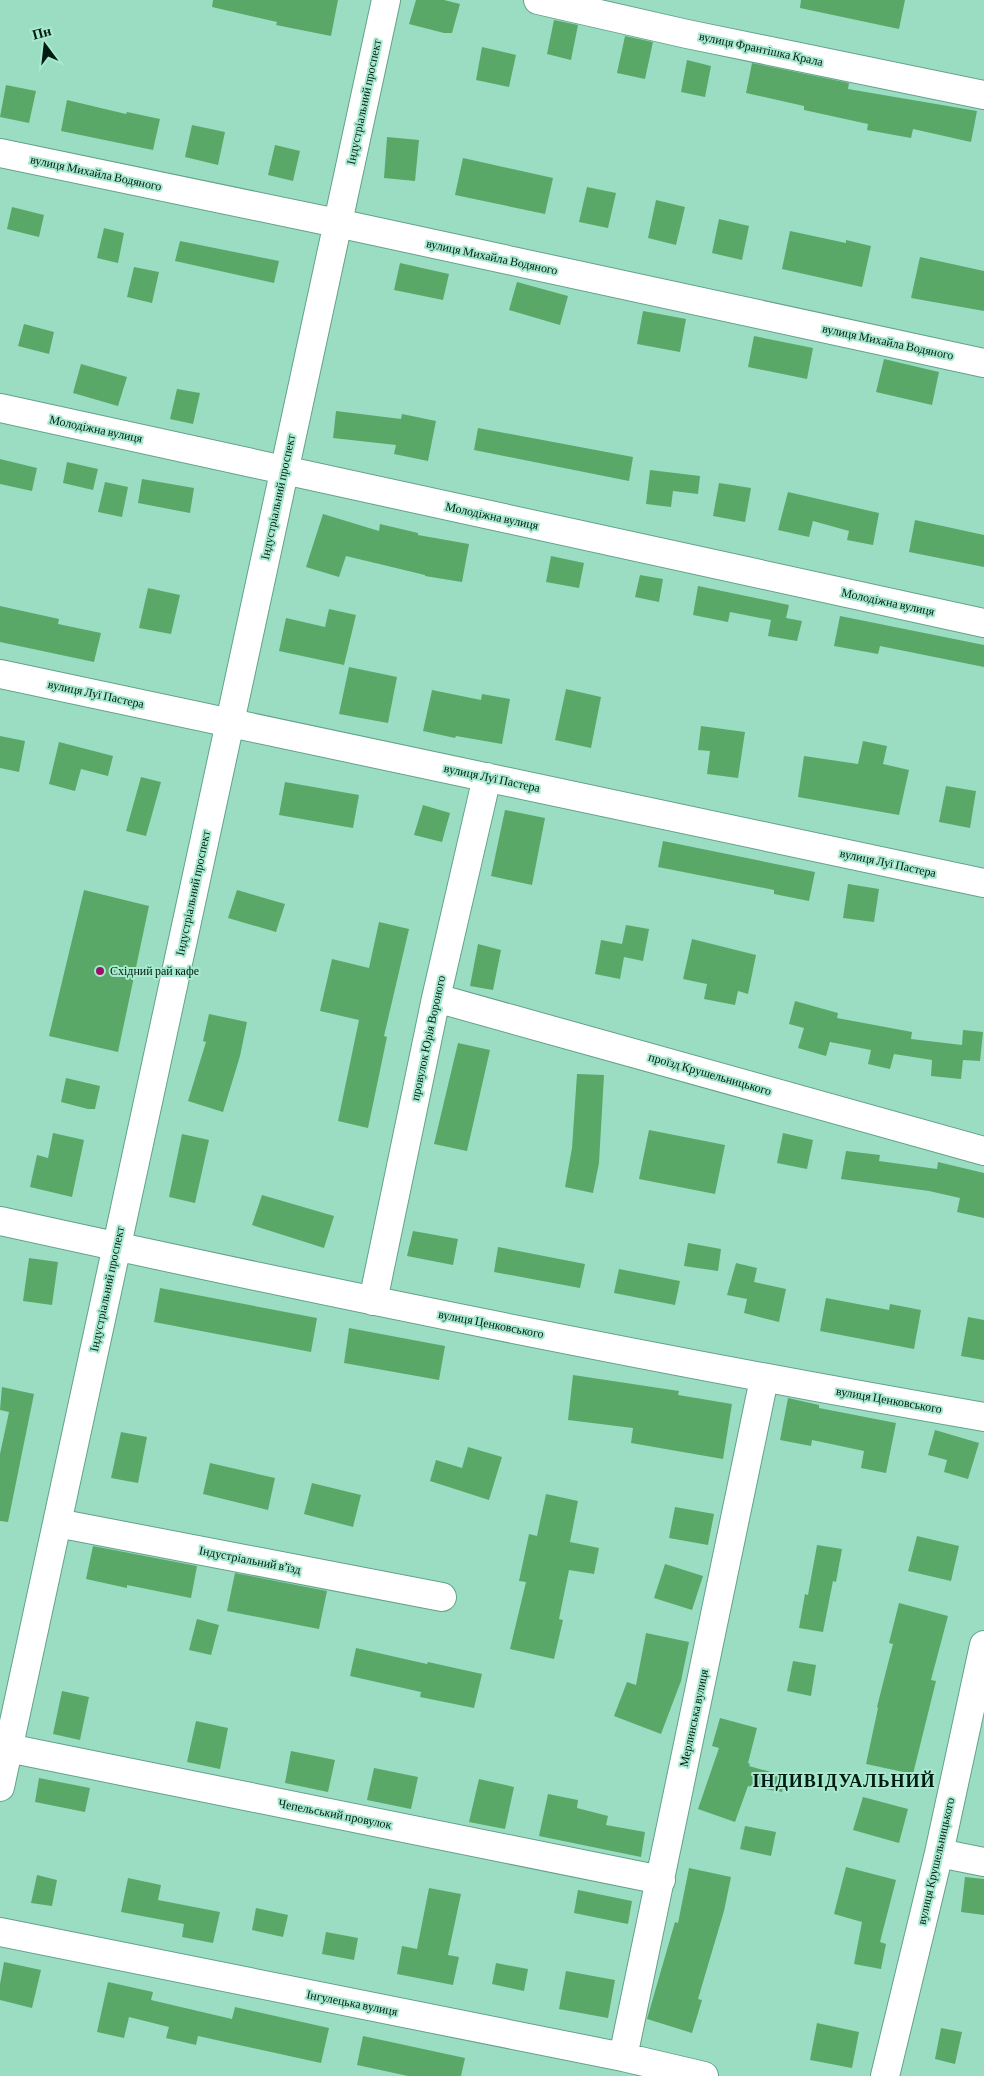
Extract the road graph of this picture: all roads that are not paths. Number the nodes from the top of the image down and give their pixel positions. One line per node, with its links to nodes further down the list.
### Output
1 (386, 0): 5 (street, Індустріальний проспект)
2 (549, 1): 3 (street, вулиця Франтішка Крала)
3 (984, 95)
4 (0, 153): 5 (street, вулиця Михайла Водяного)
5 (337, 223): 6 (street, вулиця Михайла Водяного); 8 (street, Індустріальний проспект)
6 (984, 363)
7 (0, 408): 8 (street, Молодіжна вулиця)
8 (284, 470): 9 (street, Молодіжна вулиця); 11 (street, Індустріальний проспект)
9 (984, 623)
10 (0, 674): 11 (street, вулиця Луї Пастера)
11 (230, 723): 12 (street, вулиця Луї Пастера); 17 (street, Індустріальний проспект)
12 (487, 777): 13 (street, вулиця Луї Пастера); 14 (street, провулок Юрія Вороного)
13 (984, 883)
14 (436, 998): 15 (street, проїзд Крушельницького); 18 (street, провулок Юрія Вороного)
15 (984, 1151)
16 (0, 1221): 17 (street, вулиця Ценковського)
17 (116, 1247): 18 (street, вулиця Ценковського); 21 (street, Індустріальний проспект)
18 (373, 1300): 19 (street, вулиця Ценковського)
19 (764, 1379): 20 (street, вулиця Ценковського); 28 (street, Мерлинська вулиця)
20 (984, 1417)
21 (57, 1523): 22 (street, Індустріальний в’їзд); 24 (street, Індустріальний проспект)
22 (442, 1597)
23 (984, 1645): 26 (street, вулиця Крушельницького)
24 (8, 1748): 25 (street, Індустріальний проспект); 28 (street, Чепельський провулок)
25 (0, 1787)
26 (938, 1853): 27 (street); 32 (street, вулиця Крушельницького)
27 (984, 1862)
28 (661, 1880): 30 (street, Мерлинська вулиця)
29 (0, 1932): 30 (street, Інгулецька вулиця)
30 (623, 2057): 31 (street, Інгулецька вулиця)
31 (704, 2076)
32 (885, 2076)

